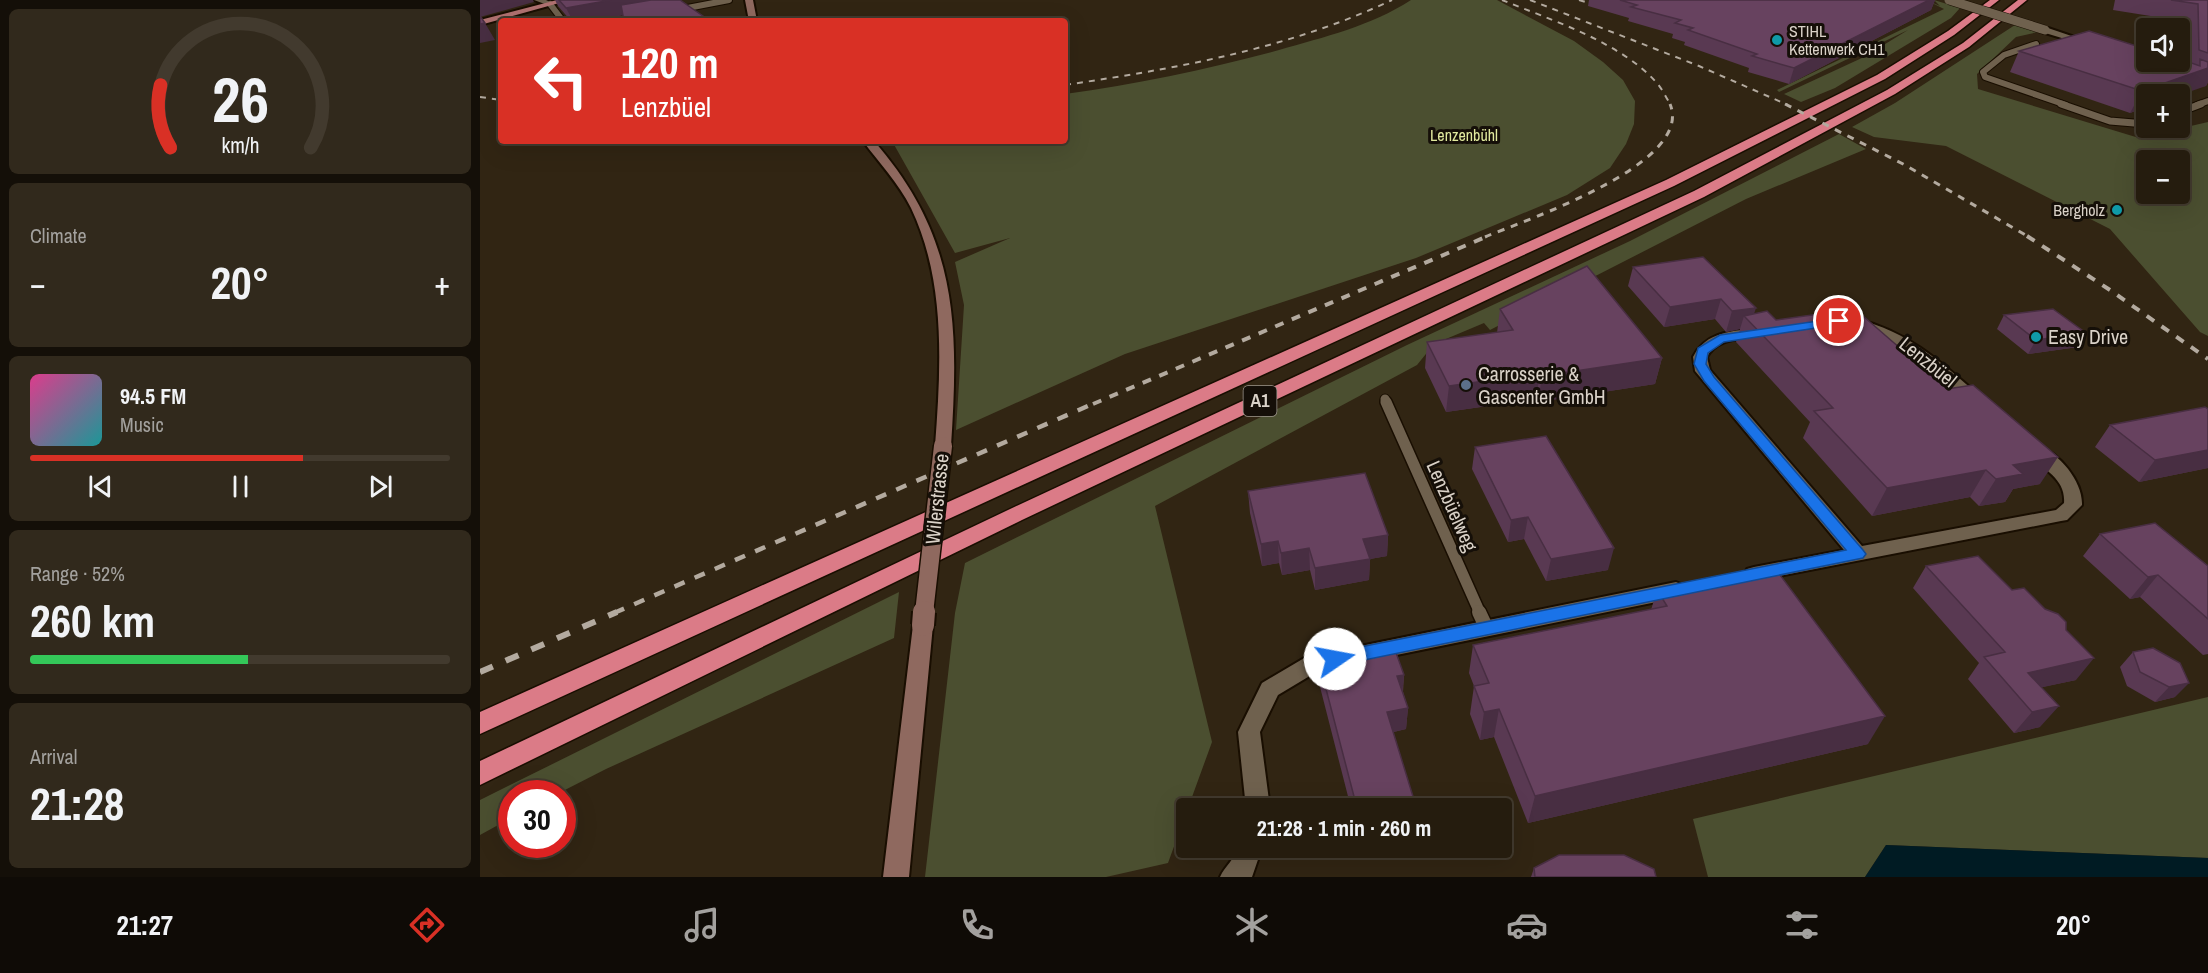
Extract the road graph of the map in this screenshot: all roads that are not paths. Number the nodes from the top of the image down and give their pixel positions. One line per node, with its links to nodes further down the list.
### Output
1 (538, 0): 8 (street)
2 (566, 0): 8 (main road)
3 (729, 0): 9 (lane)
4 (749, 0): 15 (main road)
5 (1949, 0): 18 (street, bridge)
6 (1995, 0): 32 (highway, A1)
7 (2023, 0): 33 (highway, A1)
8 (550, 4): 12 (main road); 13 (lane)
9 (664, 13)
10 (642, 17): 14 (lane)
11 (498, 18): 16 (main road)
12 (498, 18)
13 (561, 18)
14 (636, 18)
15 (752, 18)
16 (480, 23)
17 (2036, 44): 21 (lane)
18 (2094, 45)
19 (2208, 101): 20 (lane)
20 (2190, 108)
21 (2136, 123)
22 (871, 144): 36 (main road, Wilerstrasse, bridge)
23 (1839, 321): 26 (street, Lenzbüel)
24 (1774, 330): 28 (street)
25 (1385, 399): 31 (lane, Lenzbüelweg)
26 (1991, 414)
27 (2027, 444): 28 (street)
28 (1858, 554): 29 (street)
29 (1730, 579)
30 (1695, 586): 31 (street)
31 (1486, 627): 34 (street)
32 (480, 723)
33 (480, 773)
34 (1257, 798)
35 (1247, 858): 37 (street)
36 (896, 877)
37 (1233, 877)

